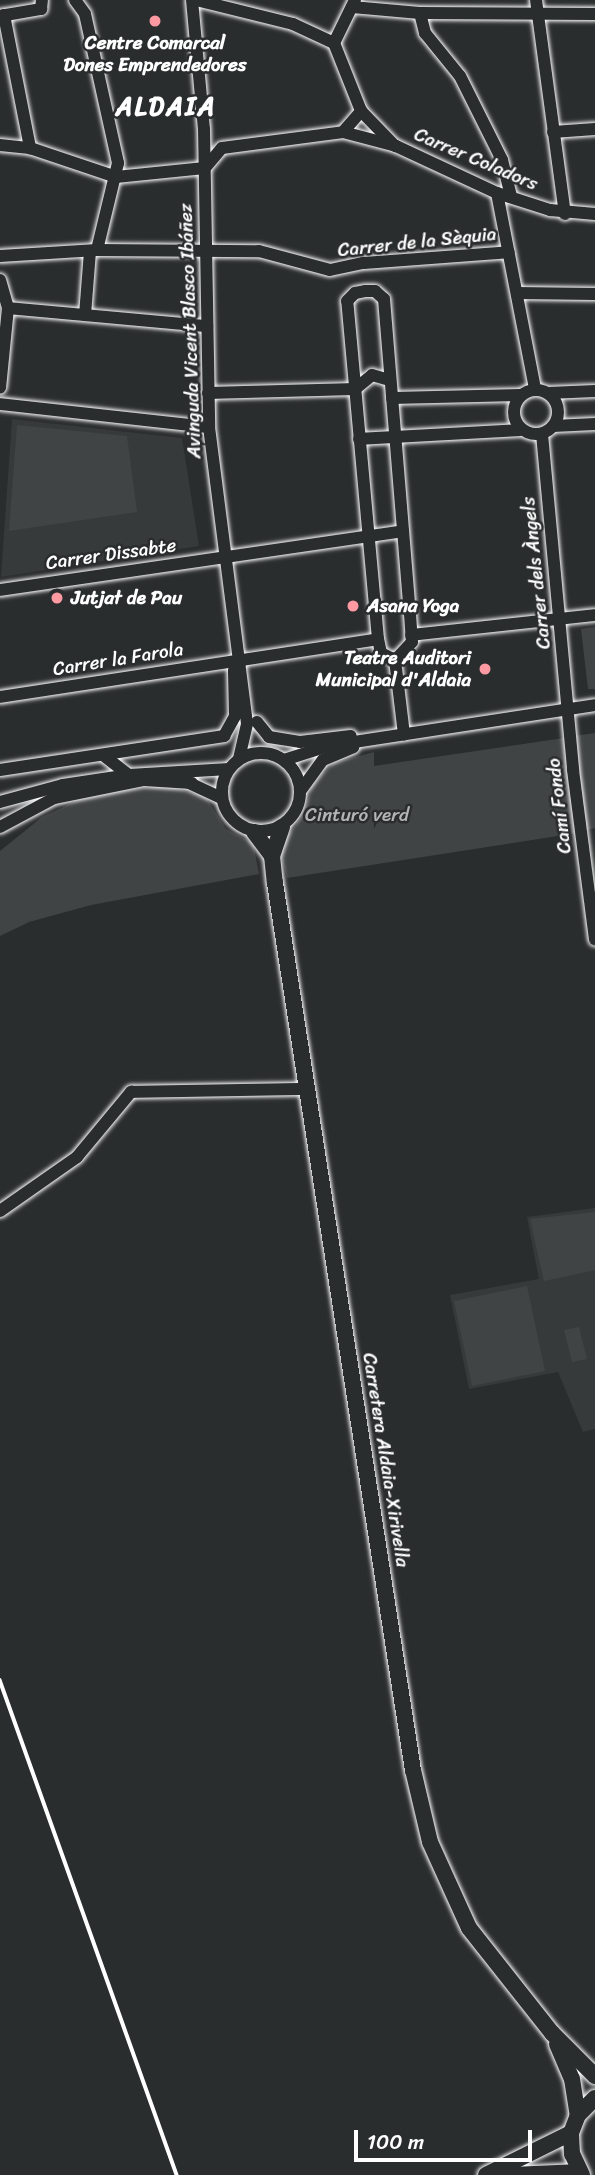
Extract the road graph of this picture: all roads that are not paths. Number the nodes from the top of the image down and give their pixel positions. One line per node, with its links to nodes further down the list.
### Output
1 (41, 0): 9 (street)
2 (75, 0): 21 (street)
3 (194, 0): 10 (street); 12 (street, Avinguda Vicent Blasco Ibáñez)
4 (536, 0): 7 (street)
5 (354, 3): 6 (street); 10 (street)
6 (420, 13): 7 (street); 23 (street)
7 (536, 14): 8 (street); 15 (street)
8 (595, 14)
9 (2, 15): 18 (street)
10 (334, 43): 11 (street)
11 (361, 110): 14 (street); 17 (street)
12 (203, 117): 19 (street); 20 (street, Avinguda Vicent Blasco Ibáñez)
13 (595, 129): 15 (street)
14 (343, 132): 17 (street, Carrer Coladors); 19 (street, Carrer Coladors)
15 (553, 132): 24 (street)
16 (0, 145): 18 (street)
17 (396, 146): 22 (street, Carrer Coladors)
18 (30, 148): 21 (street)
19 (222, 148): 20 (street)
20 (205, 168): 21 (street); 27 (street, Avinguda Vicent Blasco Ibáñez)
21 (116, 177): 26 (street)
22 (497, 193): 23 (street, Carrer Coladors); 28 (street)
23 (511, 197): 24 (street, Carrer Coladors)
24 (565, 214): 25 (street, Carrer Coladors)
25 (595, 214)
26 (94, 251): 27 (street, Carrer de la Sèquia); 29 (street, Carrer de la Sèquia); 34 (street)
27 (205, 251): 28 (street, Carrer de la Sèquia); 35 (street, Avinguda Vicent Blasco Ibáñez)
28 (509, 252): 31 (street)
29 (0, 256)
30 (0, 280): 33 (street)
31 (517, 293): 32 (street); 39 (street)
32 (595, 294)
33 (8, 308): 34 (street); 37 (street)
34 (85, 315): 35 (street)
35 (207, 326): 41 (street, Avinguda Vicent Blasco Ibáñez)
36 (390, 380): 38 (street); 38 (street); 43 (street)
37 (0, 388)
38 (355, 389): 41 (street); 50 (street)
39 (542, 391): 40 (street); 42 (street); 48 (street)
40 (595, 391)
41 (208, 393): 46 (street, Avinguda Vicent Blasco Ibáñez)
42 (520, 395): 43 (street); 47 (street)
43 (392, 398): 49 (street)
44 (0, 404): 46 (street)
45 (595, 424): 48 (street)
46 (209, 427): 53 (street, Avinguda Vicent Blasco Ibáñez)
47 (520, 430): 48 (street); 49 (street)
48 (548, 430): 56 (street, Carrer dels Àngels)
49 (395, 436): 50 (street); 51 (street)
50 (359, 439): 52 (street)
51 (403, 531): 52 (street, Carrer Dissabte); 57 (street)
52 (368, 536): 53 (street, Carrer Dissabte); 58 (street)
53 (227, 557): 54 (street, Carrer Dissabte); 59 (street, Avinguda Vicent Blasco Ibáñez)
54 (0, 590)
55 (595, 615): 56 (street)
56 (560, 619): 57 (street); 63 (street, Carrer dels Àngels)
57 (411, 635): 60 (street)
58 (378, 639): 59 (street, Carrer la Farola); 60 (street)
59 (242, 660): 61 (street, Carrer la Farola); 64 (street, Avinguda Vicent Blasco Ibáñez); 68 (street, Avinguda Vicent Blasco Ibáñez); 69 (street, Avinguda Vicent Blasco Ibáñez)
60 (395, 660): 65 (street)
61 (0, 697)
62 (595, 705): 63 (street)
63 (567, 709): 65 (street); 83 (street, Camí Fondo)
64 (257, 722): 66 (street); 67 (street, Avinguda Vicent Blasco Ibáñez)
65 (404, 734): 66 (street)
66 (369, 740): 70 (street); 76 (street)
67 (271, 754): 69 (street); 70 (street)
68 (103, 755): 72 (street); 74 (street)
69 (239, 759): 71 (street)
70 (284, 760): 76 (street)
71 (229, 769): 73 (street); 77 (street)
72 (0, 770)
73 (145, 773): 74 (street); 75 (street)
74 (129, 775): 78 (street)
75 (192, 783): 77 (street); 79 (street)
76 (301, 790): 80 (street)
77 (222, 798): 81 (street)
78 (0, 802)
79 (0, 827)
80 (282, 827): 81 (street); 82 (main road, Carretera Aldaia-Xirivella)
81 (254, 832): 82 (main road, Carretera Aldaia-Xirivella)
82 (272, 856): 84 (main road, Carretera Aldaia-Xirivella)
83 (595, 940)
84 (307, 1089): 85 (street); 86 (main road, Carretera Aldaia-Xirivella)
85 (0, 1212)
86 (552, 2033): 87 (main road, Carretera Aldaia-Xirivella); 89 (main road, Carretera Aldaia-Xirivella)
87 (595, 2076)
88 (595, 2098): 89 (main road)
89 (578, 2115): 90 (main road)
90 (571, 2133): 91 (main road); 92 (main road)
91 (581, 2174): 93 (main road)
92 (486, 2175)
93 (512, 2175)

